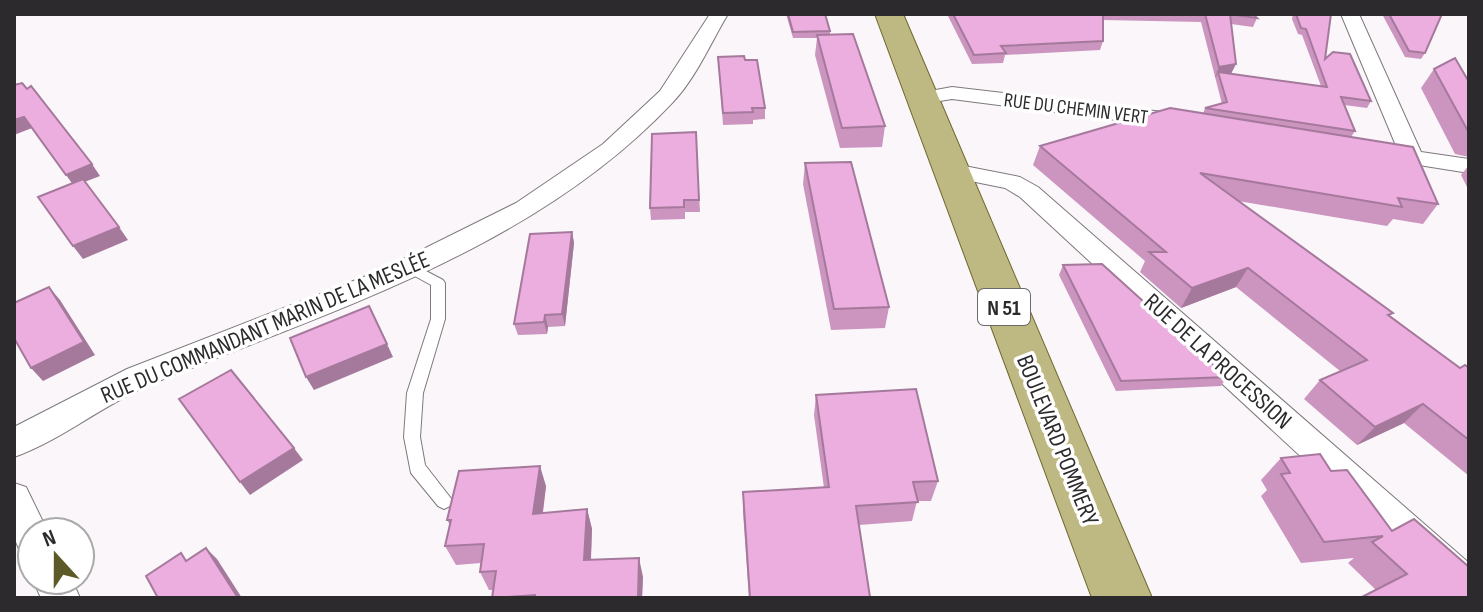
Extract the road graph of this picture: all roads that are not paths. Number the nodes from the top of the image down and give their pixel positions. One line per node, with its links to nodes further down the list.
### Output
1 (719, 14): 10 (street, RUE DU COMMANDANT MARIN DE LA MESLÉE)
2 (889, 14): 4 (main road, BOULEVARD POMMERY / N 51)
3 (1350, 14): 7 (street)
4 (921, 98): 5 (street, RUE DU CHEMIN VERT); 9 (main road, BOULEVARD POMMERY / N 51)
5 (1197, 124)
6 (1365, 150): 7 (street)
7 (1412, 157): 8 (street)
8 (1469, 166)
9 (949, 170): 13 (street, RUE DE LA PROCESSION); 14 (main road, BOULEVARD POMMERY / N 51)
10 (409, 267): 11 (street, RUE DU COMMANDANT MARIN DE LA MESLÉE); 12 (lane)
11 (14, 443)
12 (444, 501)
13 (1469, 587)
14 (1122, 598)

